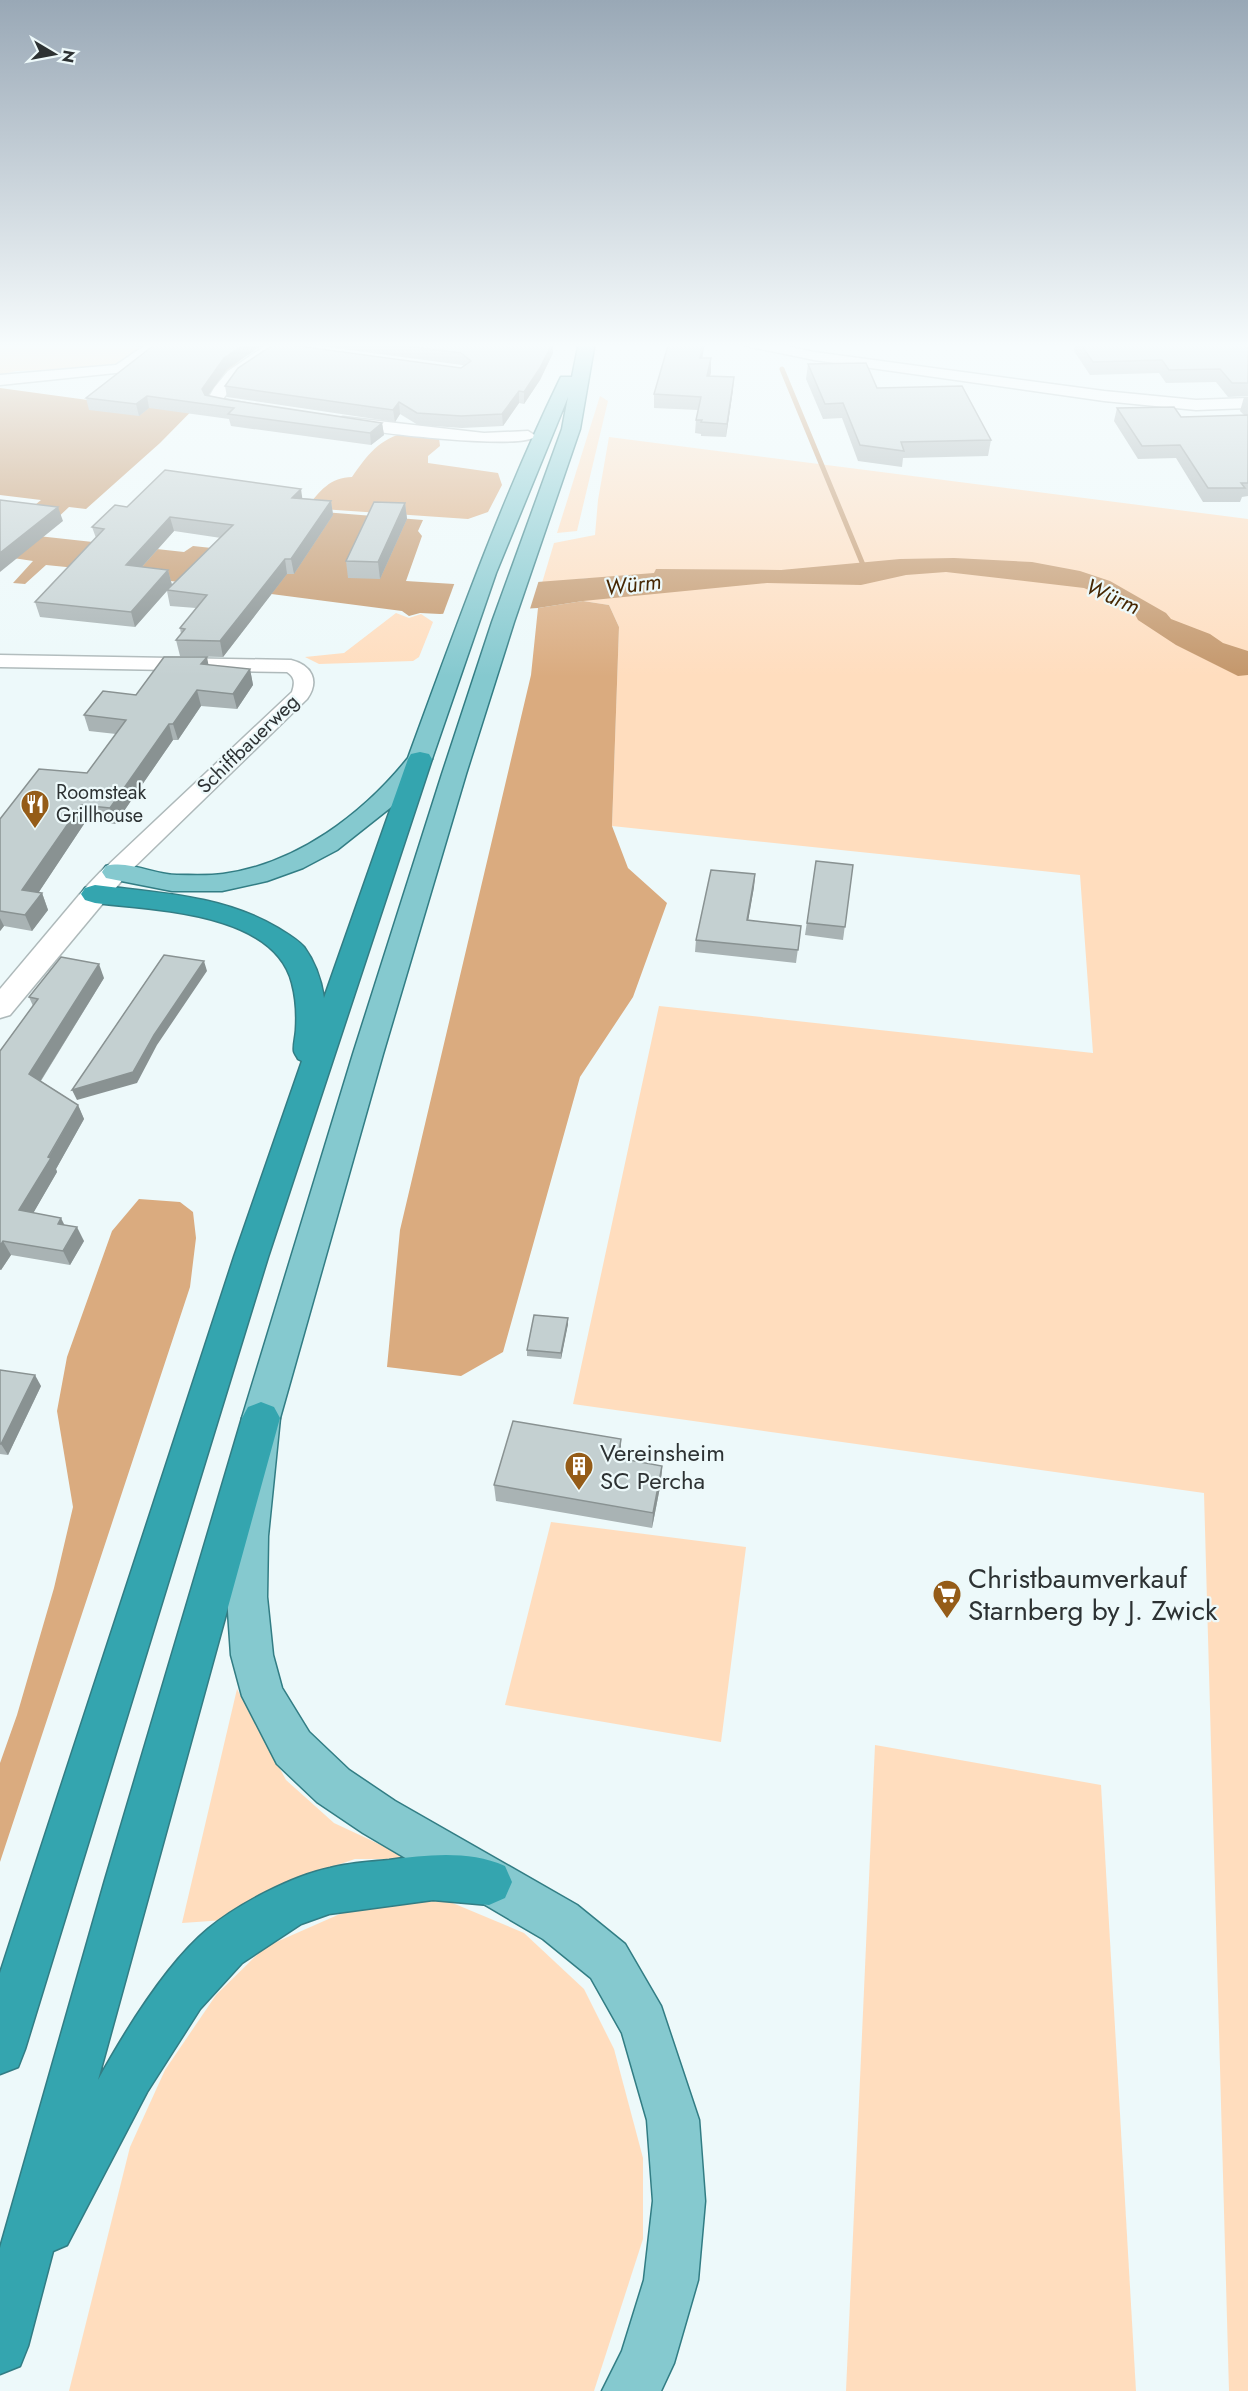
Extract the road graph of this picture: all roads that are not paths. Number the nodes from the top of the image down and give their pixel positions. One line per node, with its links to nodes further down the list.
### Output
1 (535, 454): 4 (main road)
2 (562, 454): 9 (main road)
3 (0, 661): 5 (street, Schiffbauerweg)
4 (420, 759): 5 (main road); 8 (highway)
5 (115, 872): 6 (main road)
6 (94, 894): 7 (main road); 8 (highway)
7 (0, 1008)
8 (303, 1101): 11 (highway)
9 (261, 1418): 10 (main road); 12 (highway)
10 (489, 1882): 12 (highway); 14 (main road)
11 (0, 2049)
12 (17, 2286): 13 (highway)
13 (0, 2346)
14 (630, 2391)

